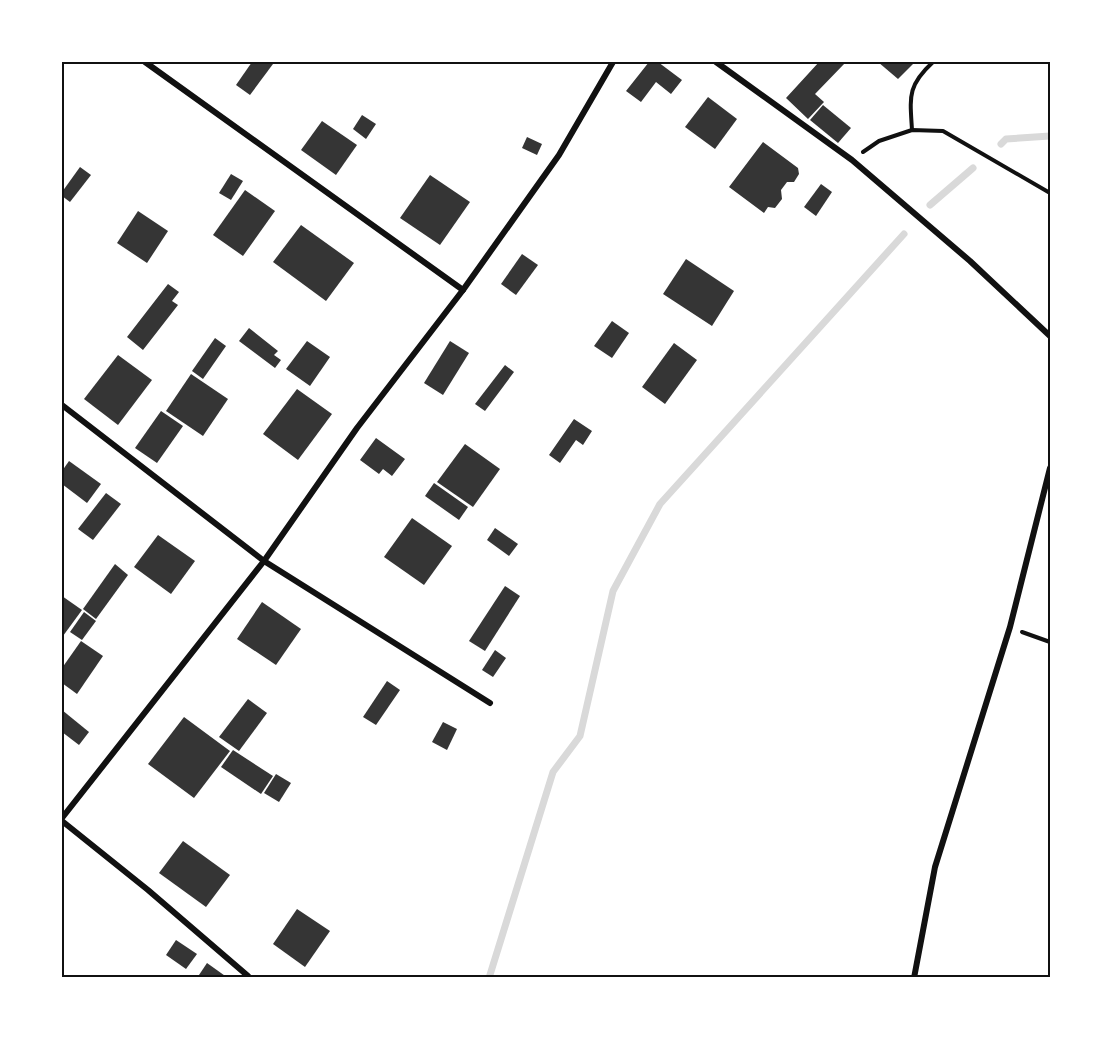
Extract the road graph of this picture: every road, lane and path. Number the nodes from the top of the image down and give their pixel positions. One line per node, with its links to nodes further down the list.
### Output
1 (145, 62): 8 (street)
2 (613, 62): 8 (street)
3 (716, 62): 6 (street)
4 (933, 62): 5 (path)
5 (912, 130): 6 (path); 7 (path)
6 (852, 160): 9 (street)
7 (1050, 193)
8 (463, 290): 12 (street)
9 (1050, 336)
10 (62, 405): 12 (street)
11 (1050, 468): 13 (street)
12 (264, 561): 15 (street); 16 (street)
13 (1010, 627): 14 (path); 18 (street)
14 (1050, 642)
15 (490, 703)
16 (62, 820): 17 (street)
17 (248, 976)
18 (914, 978)

